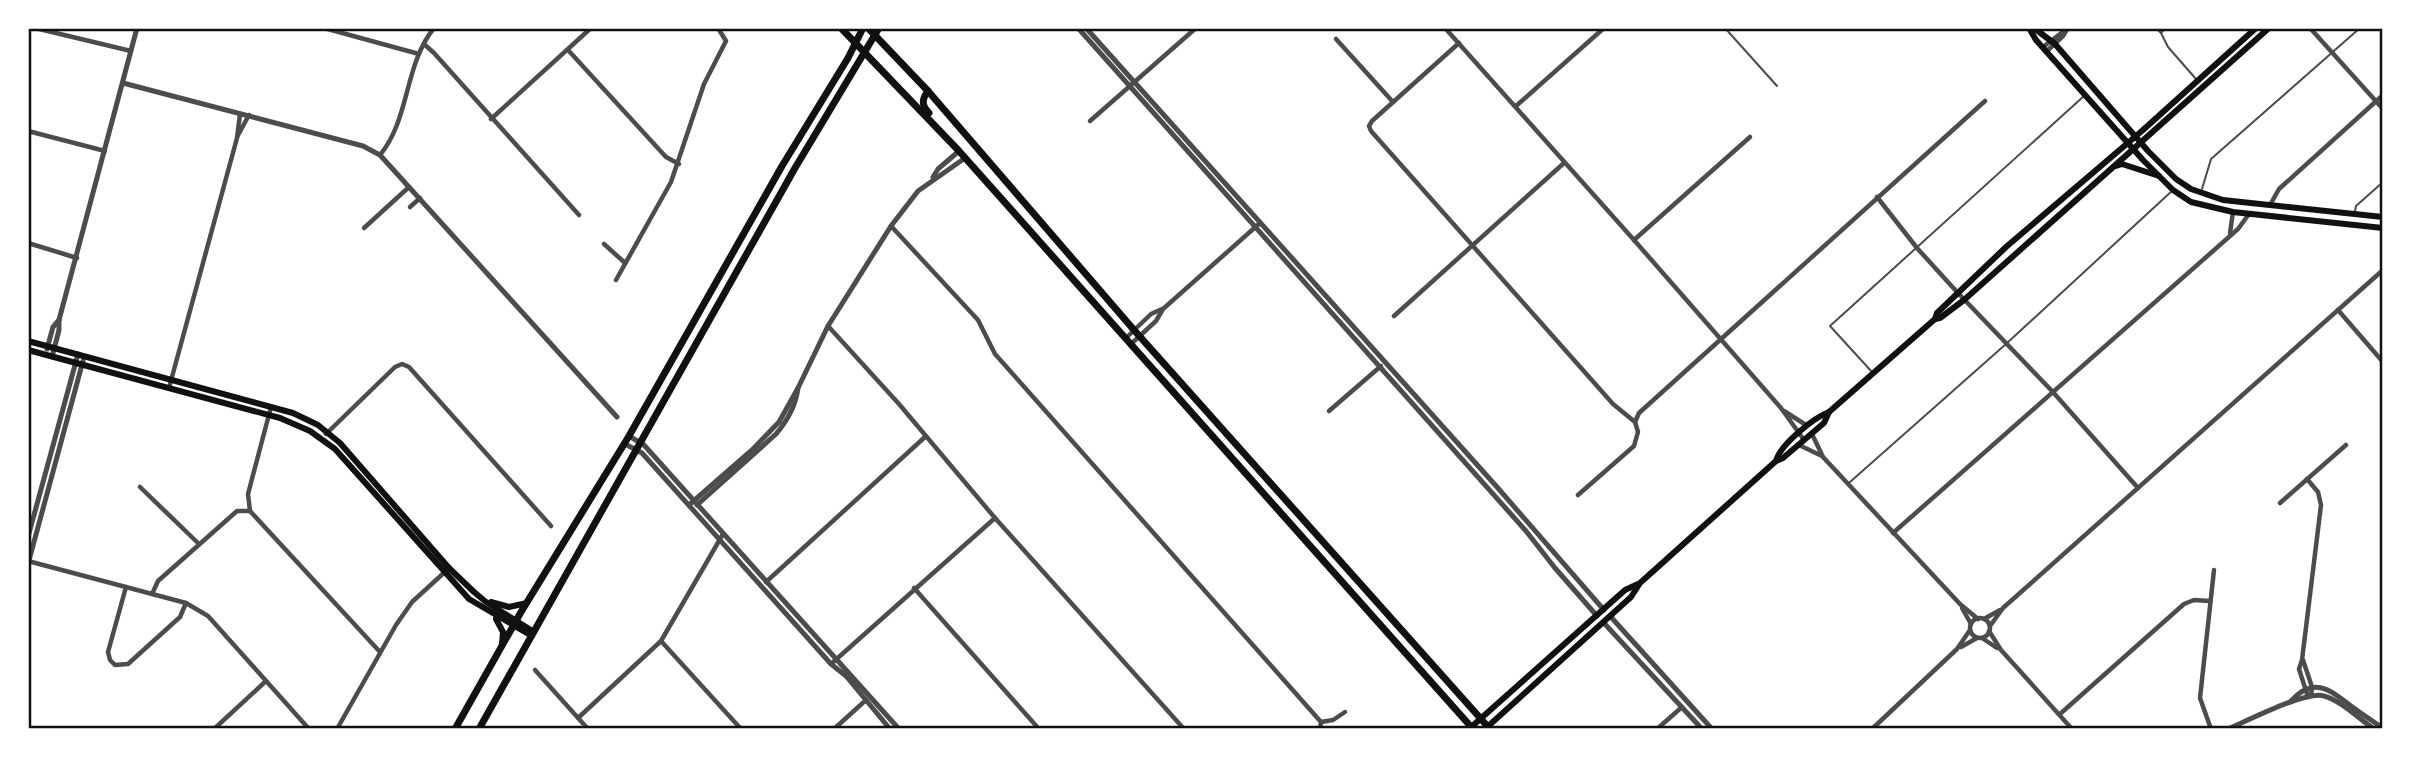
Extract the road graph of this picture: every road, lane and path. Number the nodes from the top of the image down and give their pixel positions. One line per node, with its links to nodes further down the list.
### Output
1 (35, 28): 36 (street)
2 (137, 28): 36 (street)
3 (324, 28): 28 (street)
4 (351, 28): 28 (street)
5 (434, 28): 33 (street)
6 (591, 28): 35 (street)
7 (718, 28): 70 (street)
8 (841, 28): 31 (highway)
9 (863, 28): 31 (highway)
10 (868, 28): 26 (highway)
11 (1078, 28): 42 (street)
12 (1086, 28): 42 (street)
13 (1196, 28): 42 (street)
14 (1445, 28): 32 (street)
15 (1604, 28): 51 (street)
16 (1725, 28): 43 (lane)
17 (2029, 28): 34 (main road)
18 (2034, 28): 30 (main road)
19 (2156, 28): 27 (lane)
20 (2166, 28): 27 (lane)
21 (2256, 28): 40 (main road)
22 (2269, 28): 63 (main road)
23 (2310, 28): 38 (street)
24 (2360, 28): 38 (lane)
25 (2067, 29): 30 (street)
26 (877, 32): 37 (highway); 45 (highway)
27 (2161, 33): 40 (lane)
28 (349, 35): 39 (street)
29 (1336, 39): 49 (street)
30 (2053, 42): 34 (street); 44 (main road)
31 (855, 43): 37 (highway); 139 (highway)
32 (1459, 43): 49 (street); 51 (street)
33 (424, 44): 39 (street); 55 (street)
34 (2045, 49): 47 (main road)
35 (568, 50): 55 (street); 70 (street)
36 (131, 51): 41 (street)
37 (865, 53): 58 (highway); 140 (highway)
38 (2332, 53): 50 (street); 77 (lane)
39 (419, 54): 67 (street)
40 (2198, 80): 59 (main road)
41 (123, 83): 53 (street); 65 (street)
42 (1132, 84): 56 (street); 89 (street)
43 (1777, 86)
44 (2092, 89): 47 (lane); 59 (main road)
45 (928, 91): 58 (highway); 111 (highway)
46 (2383, 95): 50 (street)
47 (2085, 96): 62 (main road); 100 (lane)
48 (1985, 101): 78 (street)
49 (1393, 102): 98 (street)
50 (2376, 102): 52 (street); 80 (street)
51 (1516, 106): 69 (street)
52 (2383, 110)
53 (240, 113): 54 (street); 61 (street)
54 (249, 115): 61 (street); 67 (street)
55 (491, 119): 85 (street)
56 (1090, 121)
57 (28, 131): 65 (street)
58 (946, 136): 66 (highway)
59 (2135, 136): 62 (main road); 63 (main road)
60 (1749, 137): 95 (street)
61 (237, 138): 124 (street)
62 (2127, 143): 64 (main road); 86 (main road)
63 (2141, 143): 64 (main road); 77 (main road)
64 (2133, 149): 71 (main road); 72 (main road)
65 (105, 151): 101 (street)
66 (959, 151): 68 (highway); 73 (street)
67 (380, 155): 75 (street)
68 (965, 158): 73 (street); 114 (highway)
69 (1564, 163): 95 (street); 98 (street)
70 (679, 164): 102 (street)
71 (2114, 166): 72 (main road); 88 (main road)
72 (2161, 177): 76 (main road)
73 (932, 180): 90 (street)
74 (2383, 182): 84 (lane)
75 (410, 186): 79 (street); 91 (street)
76 (2173, 190): 82 (main road); 115 (lane)
77 (2200, 194): 80 (main road)
78 (1877, 197): 100 (street); 112 (street)
79 (420, 198): 81 (street); 131 (street)
80 (2270, 206): 84 (main road)
81 (410, 207)
82 (2233, 212): 83 (main road); 93 (street)
83 (2250, 214): 92 (main road); 93 (street)
84 (2355, 214): 87 (main road)
85 (579, 215)
86 (2044, 215): 88 (main road); 94 (main road)
87 (2383, 216)
88 (2051, 223): 99 (main road)
89 (1258, 225): 111 (street); 121 (street)
90 (891, 226): 110 (street); 206 (street)
91 (364, 228)
92 (2383, 228)
93 (2230, 234): 126 (street)
94 (2017, 238): 99 (main road); 105 (main road)
95 (1634, 240): 112 (street)
96 (28, 243): 101 (street)
97 (604, 244): 102 (street)
98 (1472, 247): 108 (street); 132 (street)
99 (2025, 247): 106 (main road)
100 (1917, 248): 105 (street); 123 (lane)
101 (77, 258): 116 (street)
102 (624, 262): 104 (street)
103 (2383, 270): 107 (street)
104 (616, 280)
105 (1957, 292): 106 (street); 109 (main road)
106 (1964, 300): 109 (main road); 115 (street)
107 (2338, 310): 120 (street); 149 (street)
108 (1394, 316)
109 (1935, 319): 123 (main road)
110 (828, 326): 137 (street); 152 (street)
111 (1137, 333): 114 (street); 205 (highway)
112 (1720, 339): 127 (street); 132 (street)
113 (28, 341): 116 (main road)
114 (1128, 341): 207 (highway)
115 (2006, 344): 126 (street); 147 (lane)
116 (51, 346): 118 (main road); 119 (street)
117 (28, 351): 119 (main road)
118 (81, 355): 122 (street); 124 (main road)
119 (49, 356): 122 (main road)
120 (2383, 362)
121 (1382, 364): 129 (street); 175 (street); 177 (street)
122 (78, 365): 125 (main road); 157 (street)
123 (1873, 374): 130 (main road)
124 (172, 379): 125 (street); 128 (main road)
125 (169, 388): 128 (main road)
126 (2052, 391): 149 (street); 156 (street)
127 (1780, 408): 133 (street); 136 (street)
128 (270, 411): 134 (main road); 138 (main road); 153 (street)
129 (1329, 411)
130 (1829, 412): 133 (main road); 135 (main road)
131 (617, 417)
132 (1635, 422): 150 (street)
133 (1807, 426): 136 (main road)
134 (328, 432): 138 (street); 155 (street); 162 (main road)
135 (1812, 433): 141 (main road); 144 (street)
136 (1798, 434): 141 (street); 145 (main road)
137 (925, 437): 154 (street); 165 (street)
138 (322, 439): 162 (main road)
139 (627, 440): 140 (street); 143 (street); 172 (highway)
140 (640, 442): 143 (highway); 152 (street)
141 (1802, 442): 144 (street); 145 (main road)
142 (2346, 445): 146 (street)
143 (636, 450): 152 (street); 184 (highway)
144 (1823, 457): 147 (street)
145 (1776, 461): 164 (main road)
146 (2307, 479): 151 (street); 191 (street)
147 (1848, 484): 156 (street)
148 (140, 487): 159 (street)
149 (2138, 488): 174 (street)
150 (1578, 495)
151 (2280, 503)
152 (694, 505): 158 (street)
153 (250, 511): 159 (street); 190 (street)
154 (995, 518): 167 (street); 221 (street)
155 (551, 526)
156 (1894, 533): 173 (street)
157 (30, 536): 160 (street)
158 (721, 536): 165 (street); 186 (street)
159 (199, 544): 168 (street)
160 (30, 545): 161 (street)
161 (28, 563): 166 (street)
162 (447, 570): 169 (main road); 176 (main road); 190 (street)
163 (2214, 570): 170 (street)
164 (1640, 583): 175 (main road); 178 (main road)
165 (764, 584): 192 (street)
166 (126, 587): 168 (street); 171 (street)
167 (914, 588): 192 (street); 220 (street)
168 (152, 594): 171 (street)
169 (483, 599): 172 (main road); 181 (main road)
170 (2210, 601): 203 (street); 228 (street)
171 (186, 603): 194 (street)
172 (527, 603): 181 (highway)
173 (1960, 604): 179 (street); 182 (street)
174 (2004, 608): 179 (street); 183 (street)
175 (1604, 610): 177 (main road)
176 (492, 614): 181 (main road); 187 (main road)
177 (1597, 616): 205 (main road)
178 (1610, 616): 180 (main road); 199 (street)
179 (1981, 619): 182 (street); 183 (street)
180 (1603, 622): 201 (street); 208 (main road)
181 (515, 623): 184 (main road); 187 (highway)
182 (1971, 627): 185 (street); 188 (street)
183 (1989, 629): 185 (street); 189 (street)
184 (533, 634): 214 (highway)
185 (1980, 638): 188 (street); 189 (street)
186 (661, 640): 204 (street); 216 (street)
187 (502, 646): 213 (highway)
188 (1957, 649): 226 (street)
189 (2001, 650): 203 (street)
190 (380, 652): 212 (street)
191 (2302, 660): 195 (street); 196 (street)
192 (833, 662): 198 (street)
193 (535, 670): 204 (street)
194 (266, 681): 210 (street); 211 (street)
195 (2312, 687): 196 (street); 197 (street); 209 (street)
196 (2305, 690): 197 (street); 200 (street)
197 (2309, 696): 200 (street); 230 (street)
198 (867, 699): 217 (street); 218 (street); 219 (street)
199 (1688, 702): 201 (street); 225 (street)
200 (2290, 702): 229 (street)
201 (1682, 707): 223 (street); 224 (street)
202 (1345, 712): 206 (street)
203 (2060, 714): 227 (street)
204 (578, 718): 215 (street)
205 (1480, 718): 207 (main road); 208 (highway)
206 (1321, 722): 222 (street)
207 (1471, 728)
208 (1488, 728)
209 (2383, 728)
210 (214, 729)
211 (309, 729)
212 (337, 729)
213 (454, 729)
214 (479, 729)
215 (588, 729)
216 (741, 729)
217 (834, 729)
218 (890, 729)
219 (898, 729)
220 (1039, 729)
221 (1184, 729)
222 (1320, 729)
223 (1657, 729)
224 (1702, 729)
225 (1712, 729)
226 (1872, 729)
227 (2072, 729)
228 (2211, 729)
229 (2228, 729)
230 (2374, 729)

